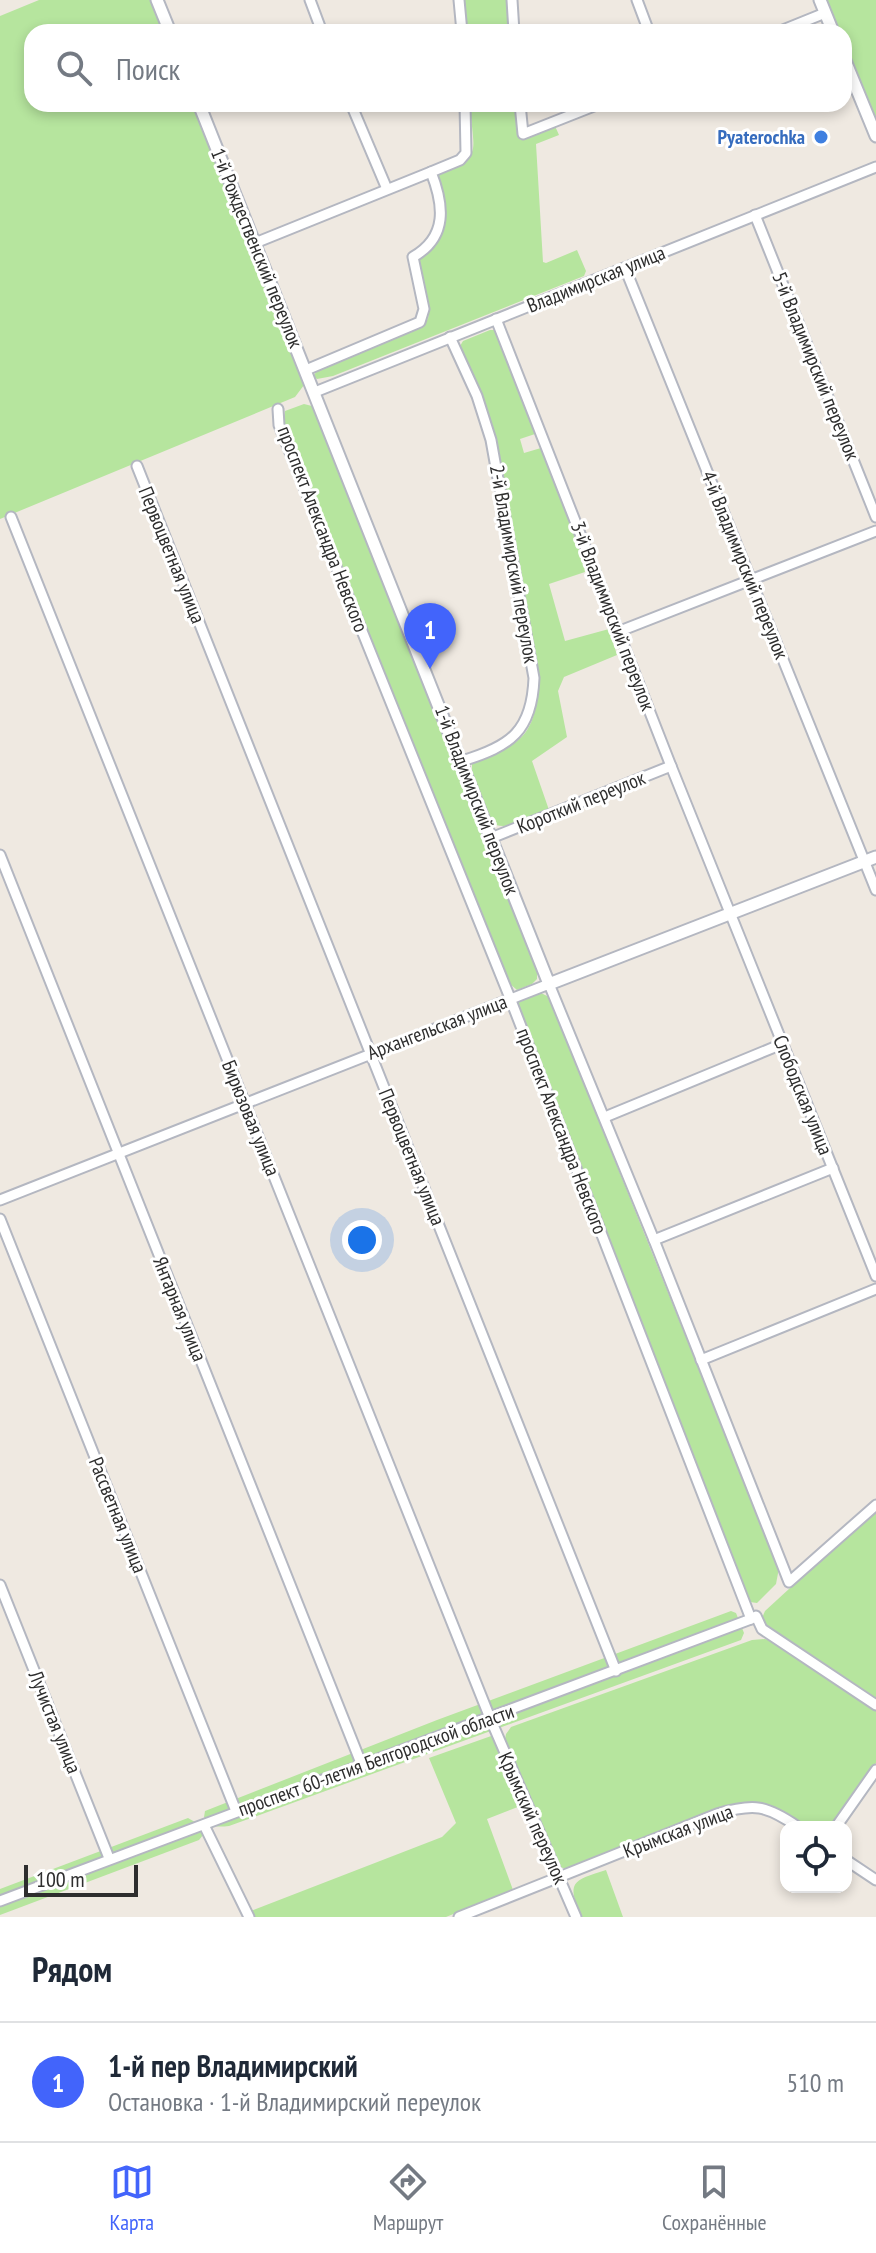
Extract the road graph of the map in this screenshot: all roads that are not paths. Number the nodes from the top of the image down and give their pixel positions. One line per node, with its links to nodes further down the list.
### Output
1 (157, 0): 8 (street)
2 (310, 0): 9 (street)
3 (459, 0): 10 (street)
4 (512, 0): 11 (street)
5 (637, 0): 12 (street)
6 (820, 0): 7 (street)
7 (825, 13): 13 (street); 14 (street)
8 (167, 24)
9 (319, 24)
10 (461, 24)
11 (514, 24)
12 (646, 24)
13 (798, 24)
14 (830, 24)
15 (852, 78): 21 (street)
16 (202, 112): 26 (street, 1-й Рождественский переулок)
17 (354, 112): 24 (street)
18 (465, 112): 23 (street)
19 (521, 112): 20 (street)
20 (579, 112)
21 (876, 136)
22 (876, 167): 25 (street, Владимирская улица)
23 (431, 172): 24 (street); 30 (street)
24 (387, 189): 26 (street)
25 (755, 215): 27 (street, Владимирская улица); 35 (street, 5-й Владимирский переулок)
26 (255, 243): 30 (street, 1-й Рождественский переулок)
27 (625, 268): 28 (street, Владимирская улица); 37 (street, 4-й Владимирский переулок)
28 (496, 319): 29 (street, Владимирская улица); 38 (street, 3-й Владимирский переулок)
29 (450, 337): 31 (street, Владимирская улица); 39 (street, 2-й Владимирский переулок)
30 (306, 370): 31 (street, 1-й Рождественский переулок)
31 (315, 392): 39 (street, 1-й Владимирский переулок)
32 (278, 409): 47 (street, проспект Александра Невского)
33 (137, 466): 49 (street, Первоцветная улица)
34 (11, 517): 50 (street, Бирюзовая улица)
35 (876, 517)
36 (876, 531): 37 (street)
37 (751, 580): 38 (street); 43 (street, 4-й Владимирский переулок)
38 (620, 631): 40 (street, 3-й Владимирский переулок)
39 (462, 761): 41 (street, 1-й Владимирский переулок)
40 (671, 766): 41 (street, Короткий переулок); 45 (street, 3-й Владимирский переулок)
41 (491, 838): 46 (street, 1-й Владимирский переулок)
42 (0, 855): 52 (street, Янтарная улица)
43 (870, 860): 44 (street, 4-й Владимирский переулок); 45 (street, Архангельская улица)
44 (876, 890)
45 (731, 914): 46 (street, Архангельская улица); 48 (street, Слободская улица)
46 (549, 984): 47 (street, Архангельская улица); 51 (street, проспект Александра Невского)
47 (510, 998): 49 (street, Архангельская улица); 62 (street, проспект Александра Невского)
48 (782, 1044): 51 (street); 53 (street, Слободская улица)
49 (370, 1053): 50 (street, Архангельская улица); 63 (street, Первоцветная улица)
50 (245, 1104): 52 (street, Архангельская улица); 65 (street, Бирюзовая улица)
51 (605, 1117): 56 (street, проспект Александра Невского)
52 (118, 1153): 54 (street, Архангельская улица); 66 (street, Янтарная улица)
53 (833, 1168): 56 (street); 57 (street, Слободская улица)
54 (0, 1200)
55 (0, 1219): 68 (street, Рассветная улица)
56 (654, 1240): 59 (street, проспект Александра Невского)
57 (876, 1276)
58 (876, 1289): 59 (street)
59 (701, 1360): 60 (street, проспект Александра Невского)
60 (876, 1505)
61 (0, 1585): 72 (street, Лучистая улица)
62 (751, 1619): 63 (street, проспект 60-летия Белгородской области); 64 (street)
63 (616, 1671): 65 (street, проспект 60-летия Белгородской области)
64 (876, 1705)
65 (490, 1718): 66 (street, проспект 60-летия Белгородской области); 74 (street, Крымский переулок)
66 (361, 1763): 68 (street, проспект 60-летия Белгородской области)
67 (876, 1770): 70 (street)
68 (236, 1811): 71 (street, проспект 60-летия Белгородской области)
69 (788, 1821): 74 (street, Крымская улица)
70 (840, 1821)
71 (204, 1825): 72 (street, проспект 60-летия Белгородской области); 77 (street)
72 (109, 1858): 76 (street, проспект 60-летия Белгородской области)
73 (852, 1864): 75 (street)
74 (557, 1878): 78 (street, Крымская улица); 79 (street, Крымский переулок)
75 (876, 1880)
76 (0, 1901)
77 (249, 1917)
78 (459, 1917)
79 (576, 1917)

